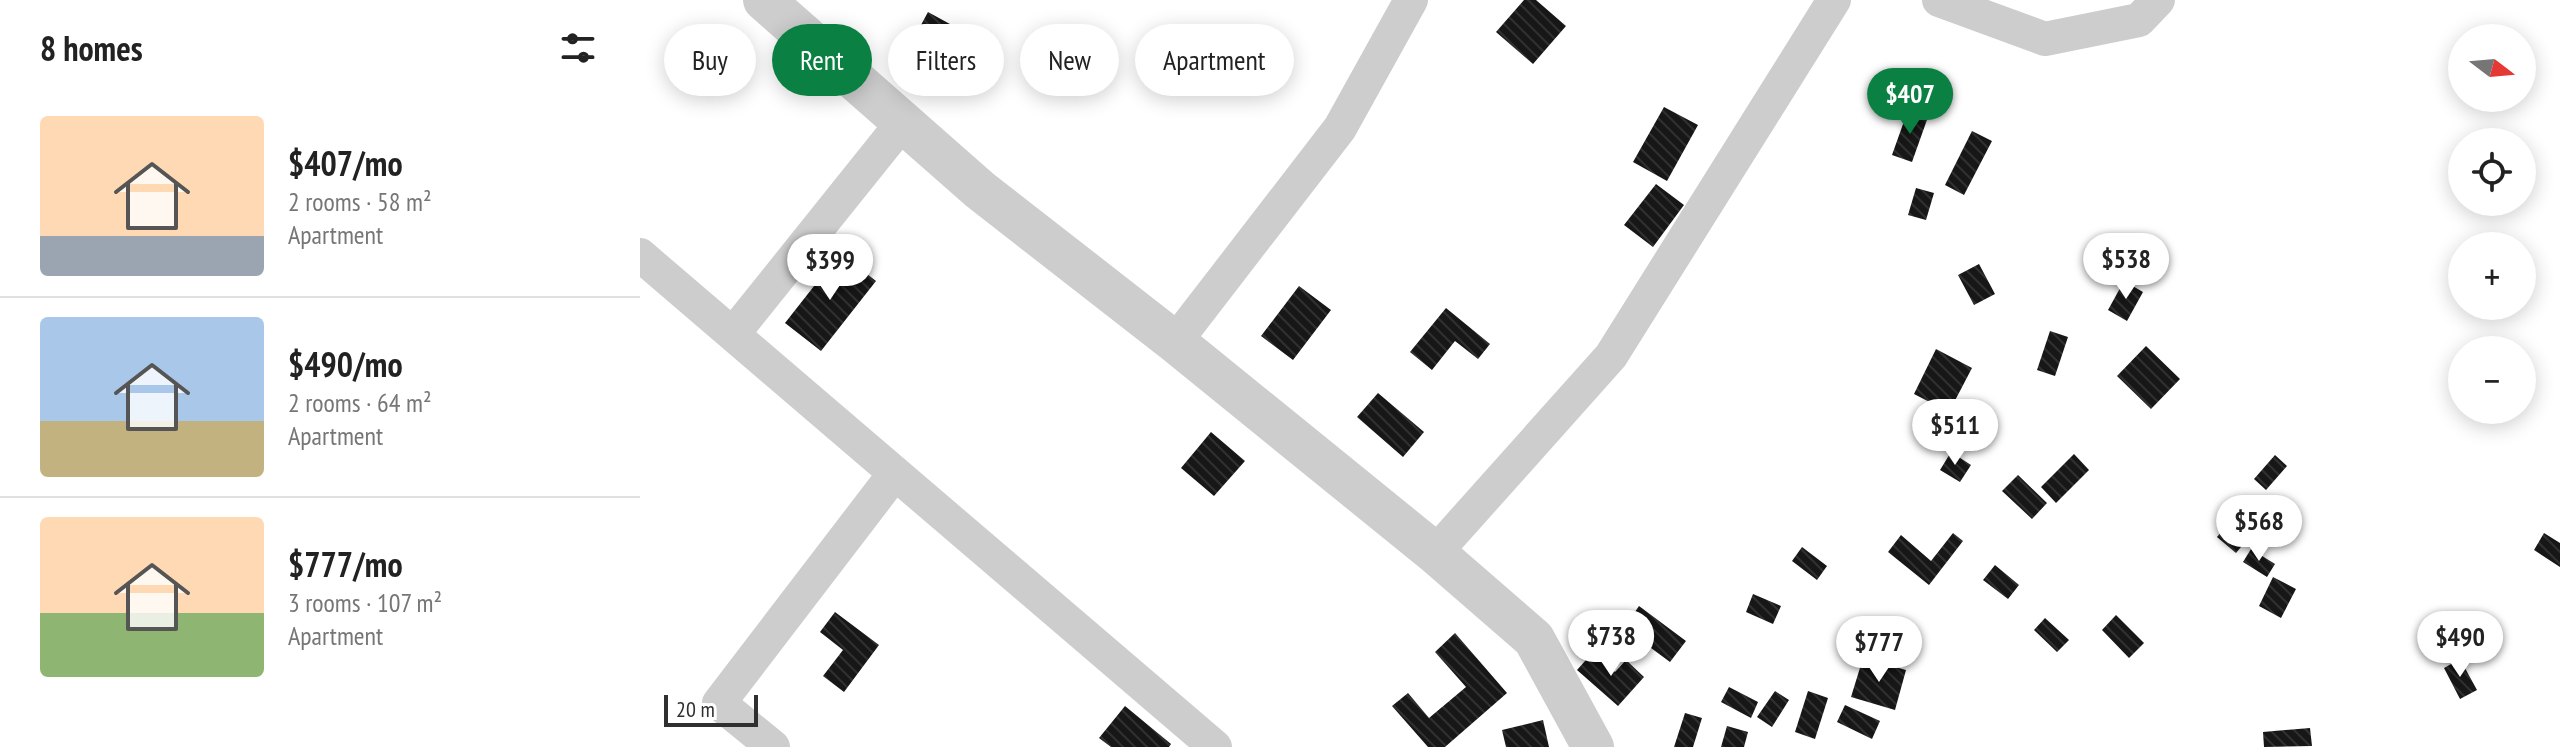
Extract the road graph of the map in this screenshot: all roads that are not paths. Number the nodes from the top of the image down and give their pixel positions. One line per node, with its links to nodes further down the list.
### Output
1 (764, 0): 6 (street)
2 (1411, 0): 9 (street)
3 (1834, 0): 11 (street)
4 (1939, 0): 5 (street)
5 (2158, 0)
6 (903, 122): 8 (street); 9 (street)
7 (640, 255): 8 (street)
8 (733, 334): 10 (street)
9 (1175, 342): 11 (street)
10 (895, 473): 12 (street); 13 (street)
11 (1435, 553): 14 (street)
12 (773, 747)
13 (1215, 747)
14 (1593, 747)

